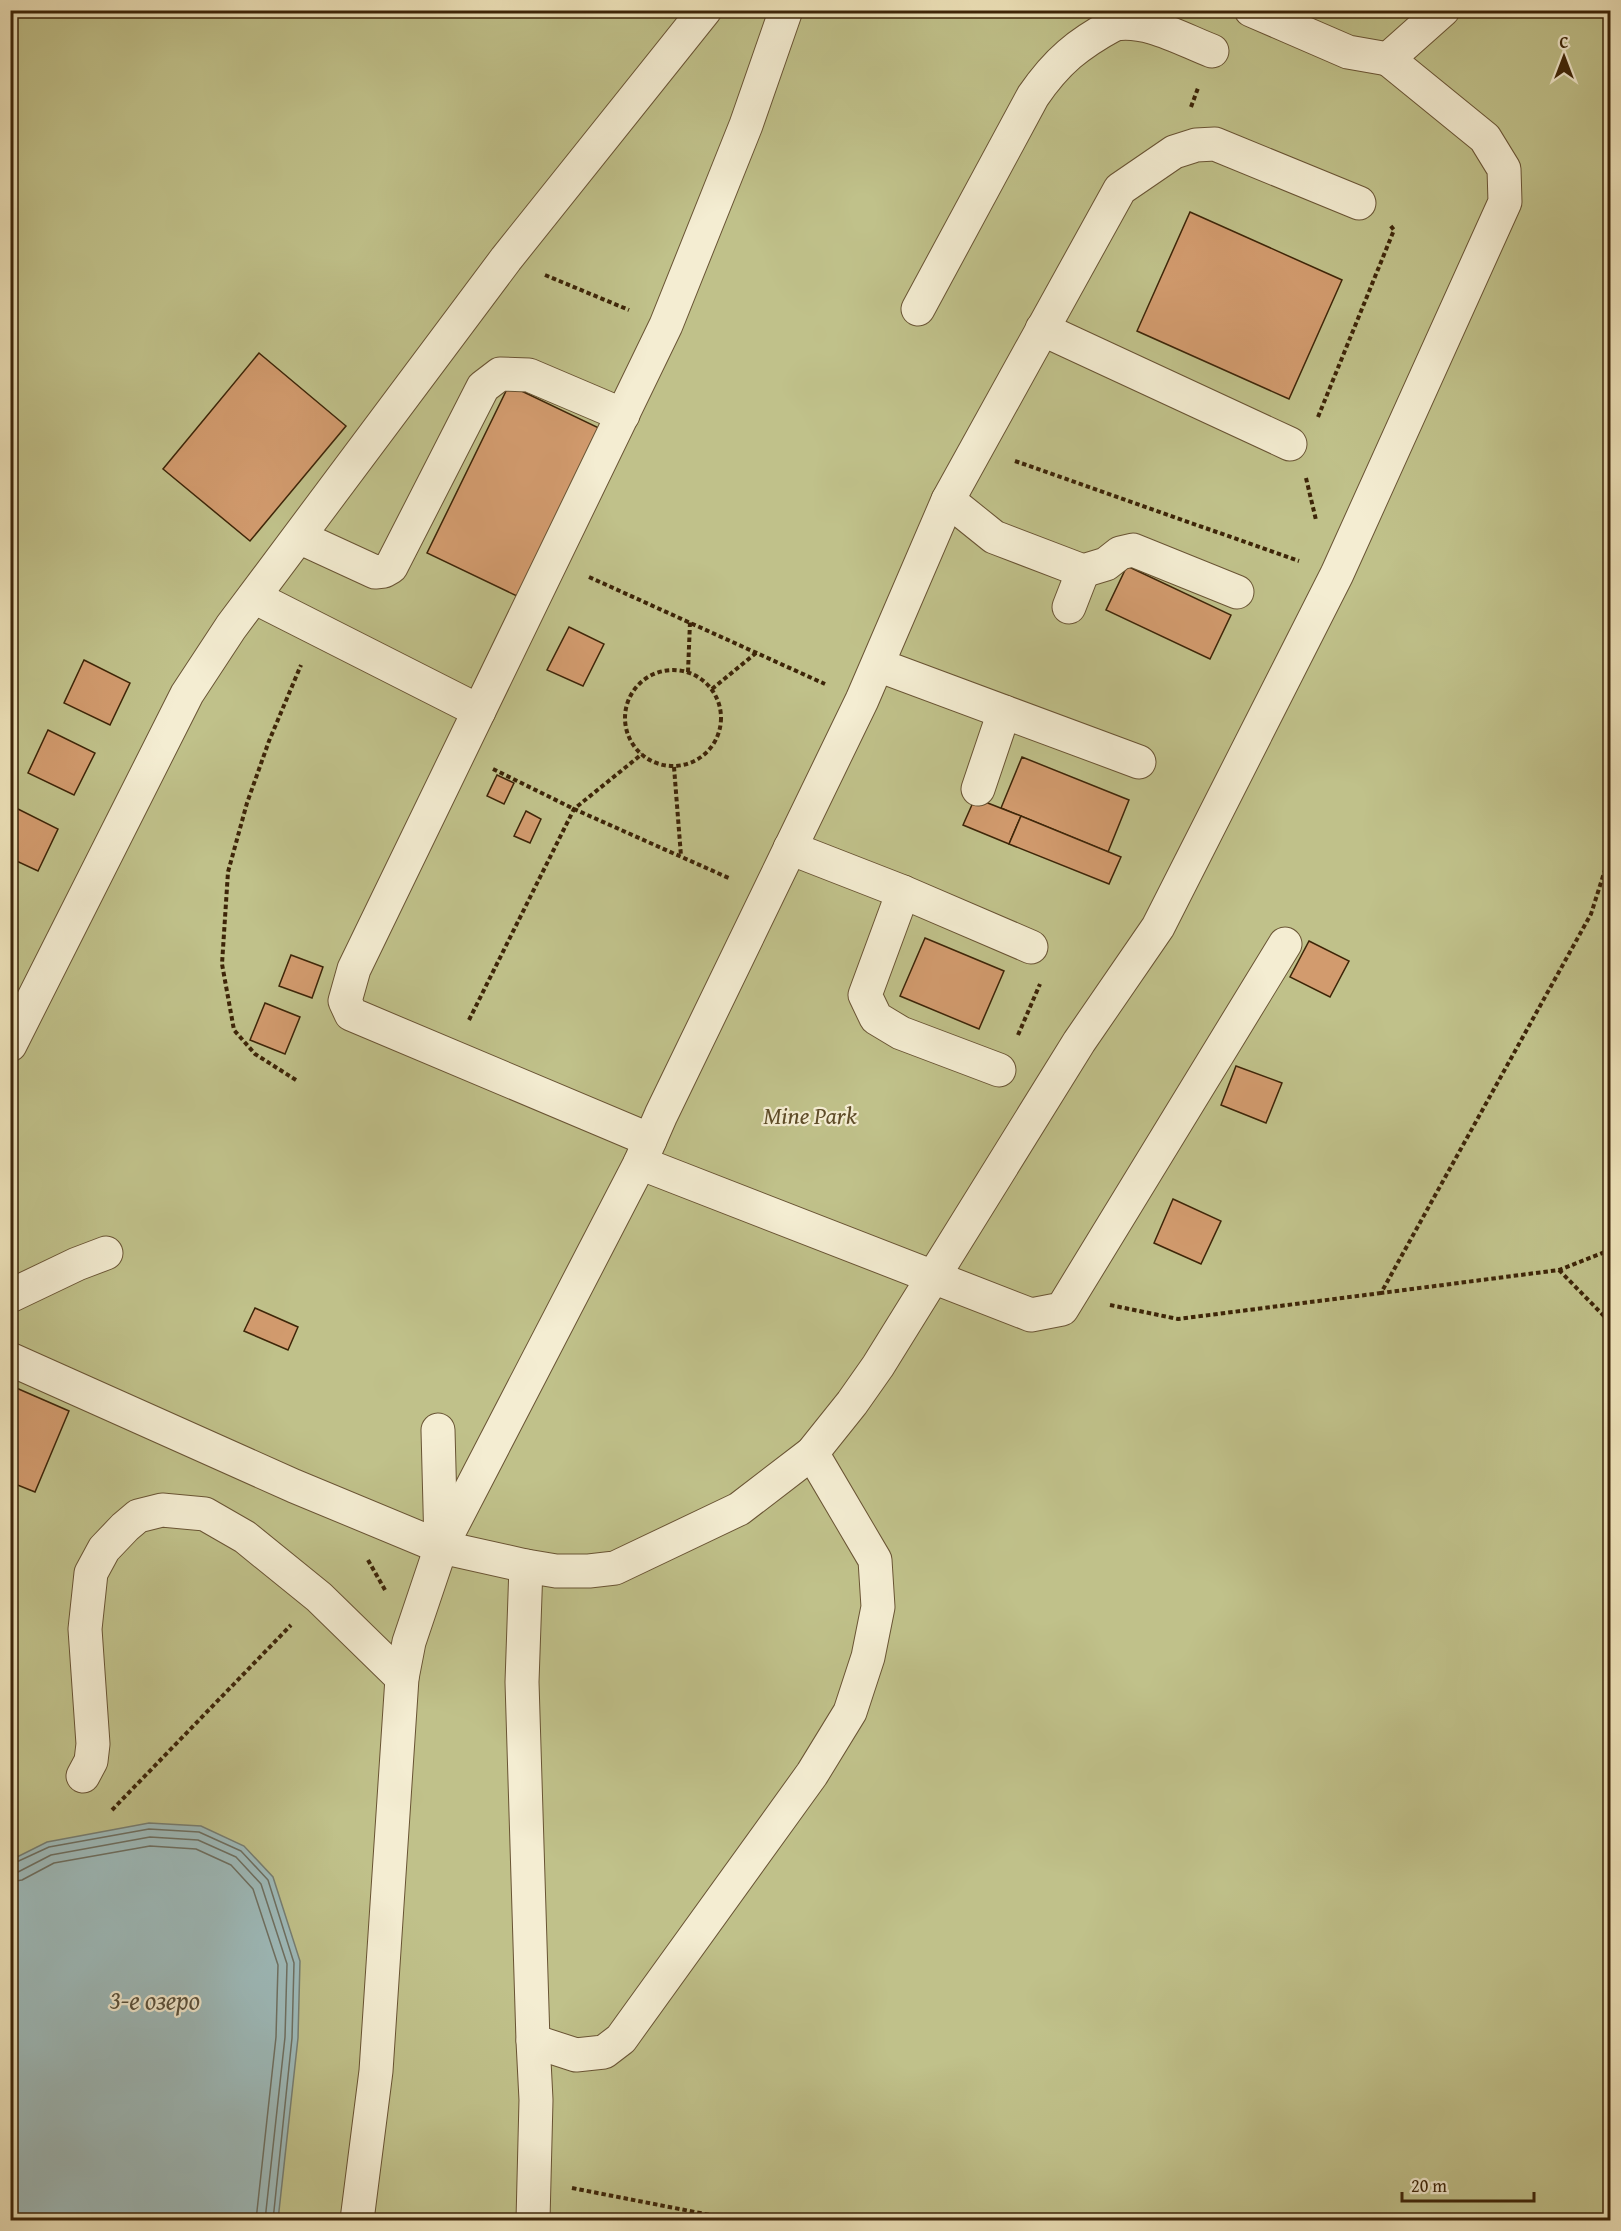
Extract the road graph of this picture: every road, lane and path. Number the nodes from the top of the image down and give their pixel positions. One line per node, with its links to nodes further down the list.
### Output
1 (705, 10): 10 (lane)
2 (786, 10): 12 (lane)
3 (1251, 10): 7 (lane)
4 (1443, 10): 7 (lane)
5 (1113, 17): 6 (lane); 11 (lane)
6 (1212, 51): 8 (path)
7 (1388, 59): 21 (lane)
8 (1174, 152): 9 (lane); 13 (lane)
9 (1359, 203): 15 (path)
10 (506, 259): 12 (path); 18 (lane)
11 (918, 309)
12 (666, 326): 14 (lane)
13 (1042, 329): 15 (lane); 16 (lane)
14 (623, 415): 18 (lane); 19 (lane)
15 (1296, 443): 21 (path)
16 (977, 447): 17 (lane); 21 (path)
17 (948, 500): 20 (lane); 28 (lane)
18 (299, 537): 23 (lane)
19 (553, 560): 25 (path); 32 (lane)
20 (1083, 571): 22 (lane); 24 (lane)
21 (1337, 574): 55 (lane)
22 (1237, 592)
23 (254, 597): 26 (lane); 48 (lane)
24 (1069, 607)
25 (690, 622): 27 (path); 29 (path)
26 (317, 628): 32 (lane); 50 (path)
27 (756, 653): 30 (path); 31 (path)
28 (878, 664): 31 (lane); 33 (lane)
29 (688, 673): 30 (path); 35 (path)
30 (712, 689): 37 (path)
31 (862, 700): 40 (lane)
32 (479, 711): 34 (lane)
33 (1004, 712): 36 (lane); 38 (lane)
34 (460, 752): 39 (path); 51 (lane)
35 (642, 754): 37 (path); 39 (path)
36 (1139, 762)
37 (674, 767): 42 (path)
38 (978, 789)
39 (574, 809): 42 (path); 47 (path)
40 (790, 848): 43 (lane); 44 (lane)
41 (1611, 854): 56 (path)
42 (681, 856): 44 (path)
43 (903, 892): 46 (lane); 49 (lane)
44 (767, 895): 51 (lane)
45 (1286, 944): 58 (lane)
46 (1031, 947): 49 (path)
47 (468, 1023)
48 (10, 1045)
49 (999, 1070)
50 (296, 1080)
51 (645, 1151): 55 (lane); 63 (lane)
52 (1611, 1250): 54 (path)
53 (106, 1253): 57 (lane)
54 (1559, 1270): 56 (path); 59 (path)
55 (933, 1276): 58 (lane); 62 (lane)
56 (1381, 1293): 58 (path)
57 (10, 1296)
58 (1071, 1296)
59 (1611, 1317)
60 (10, 1359): 63 (lane)
61 (438, 1430): 63 (lane)
62 (812, 1453): 64 (lane); 69 (lane)
63 (441, 1547): 64 (lane); 66 (lane)
64 (526, 1566): 69 (lane)
65 (319, 1597): 66 (lane); 67 (lane); 68 (path)
66 (402, 1678): 71 (lane)
67 (83, 1776)
68 (112, 1810)
69 (533, 2041): 70 (lane)
70 (533, 2180): 72 (lane); 73 (path)
71 (357, 2220)
72 (533, 2220)
73 (736, 2220)

